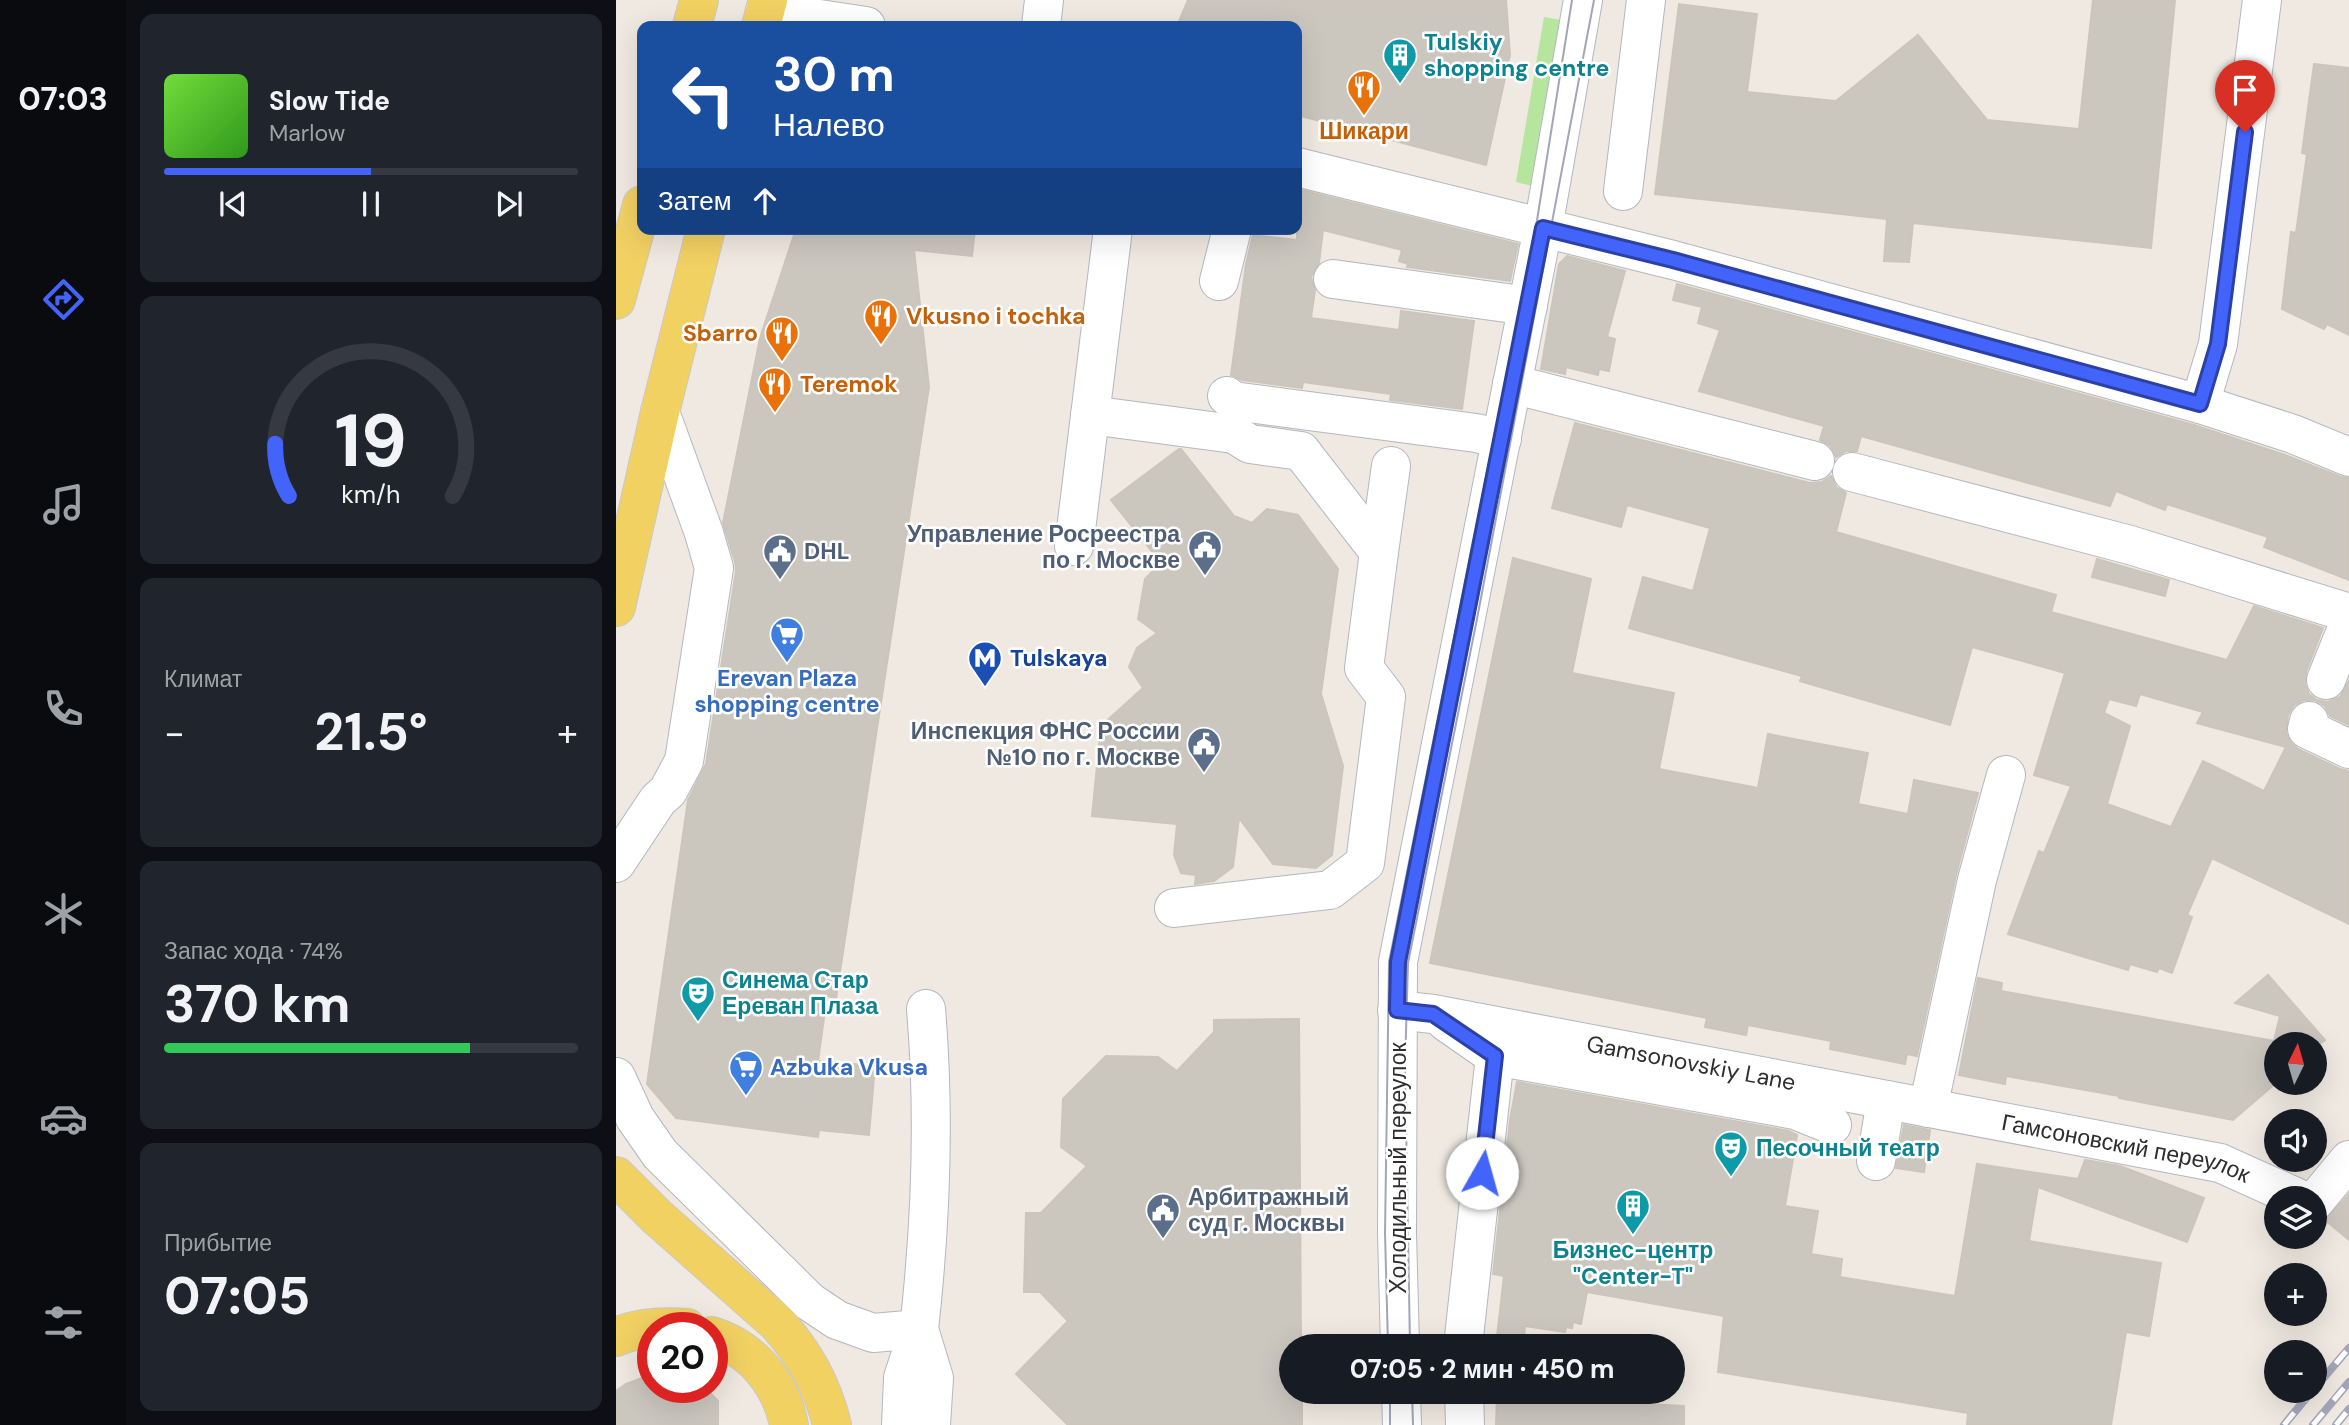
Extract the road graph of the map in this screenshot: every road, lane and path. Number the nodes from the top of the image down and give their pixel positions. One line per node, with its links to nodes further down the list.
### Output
1 (699, 0): 7 (main road)
2 (1044, 0): 9 (street)
3 (1583, 0): 13 (street, Холодильный переулок)
4 (1646, 0): 11 (street)
5 (2262, 0): 23 (street)
6 (765, 12): 8 (street)
7 (693, 21)
8 (830, 21)
9 (1042, 21)
10 (1302, 168): 13 (street)
11 (1623, 191)
12 (637, 223): 19 (main road)
13 (1543, 228): 20 (street, Холодильный переулок); 23 (street)
14 (704, 235): 24 (main road)
15 (1112, 235): 25 (street)
16 (1230, 235): 18 (street)
17 (1333, 279): 20 (street)
18 (1219, 281)
19 (616, 300)
20 (1528, 306): 21 (street, Холодильный переулок)
21 (1512, 384): 26 (street, Холодильный переулок); 28 (street)
22 (1227, 396): 26 (street)
23 (2200, 404): 27 (street)
24 (660, 412): 33 (main road); 40 (street)
25 (1090, 415): 31 (street); 32 (street)
26 (1502, 439): 43 (street, Холодильный переулок)
27 (2349, 457)
28 (1815, 461)
29 (1391, 466): 32 (street)
30 (1852, 472): 34 (street)
31 (1074, 546)
32 (1379, 552): 41 (street)
33 (616, 607)
34 (2349, 613)
35 (2349, 623): 36 (street)
36 (2326, 680)
37 (2309, 721): 38 (street)
38 (2349, 749)
39 (2006, 775): 47 (street)
40 (616, 863)
41 (1174, 908)
42 (926, 1009): 55 (street)
43 (1415, 1012): 44 (street); 46 (street, Gamsonovskiy Lane); 57 (street, Холодильный переулок)
44 (1495, 1056): 49 (street); 58 (street)
45 (616, 1077): 55 (street)
46 (1886, 1100): 47 (street, Gamsonovskiy Lane); 51 (street)
47 (1928, 1108): 48 (street, Gamsonovskiy Lane)
48 (1986, 1119): 53 (street, Гамсоновский переулок)
49 (1832, 1125)
50 (2349, 1160): 54 (street)
51 (1876, 1161)
52 (616, 1176): 64 (main road)
53 (2271, 1186)
54 (2327, 1187)
55 (919, 1329): 65 (street); 66 (street)
56 (637, 1330): 59 (main road)
57 (1400, 1334)
58 (1464, 1334)
59 (616, 1337)
60 (728, 1345): 63 (main road)
61 (1401, 1404): 67 (street)
62 (1464, 1404): 68 (street)
63 (789, 1425)
64 (832, 1425)
65 (901, 1425)
66 (931, 1425)
67 (1402, 1425)
68 (1465, 1425)

